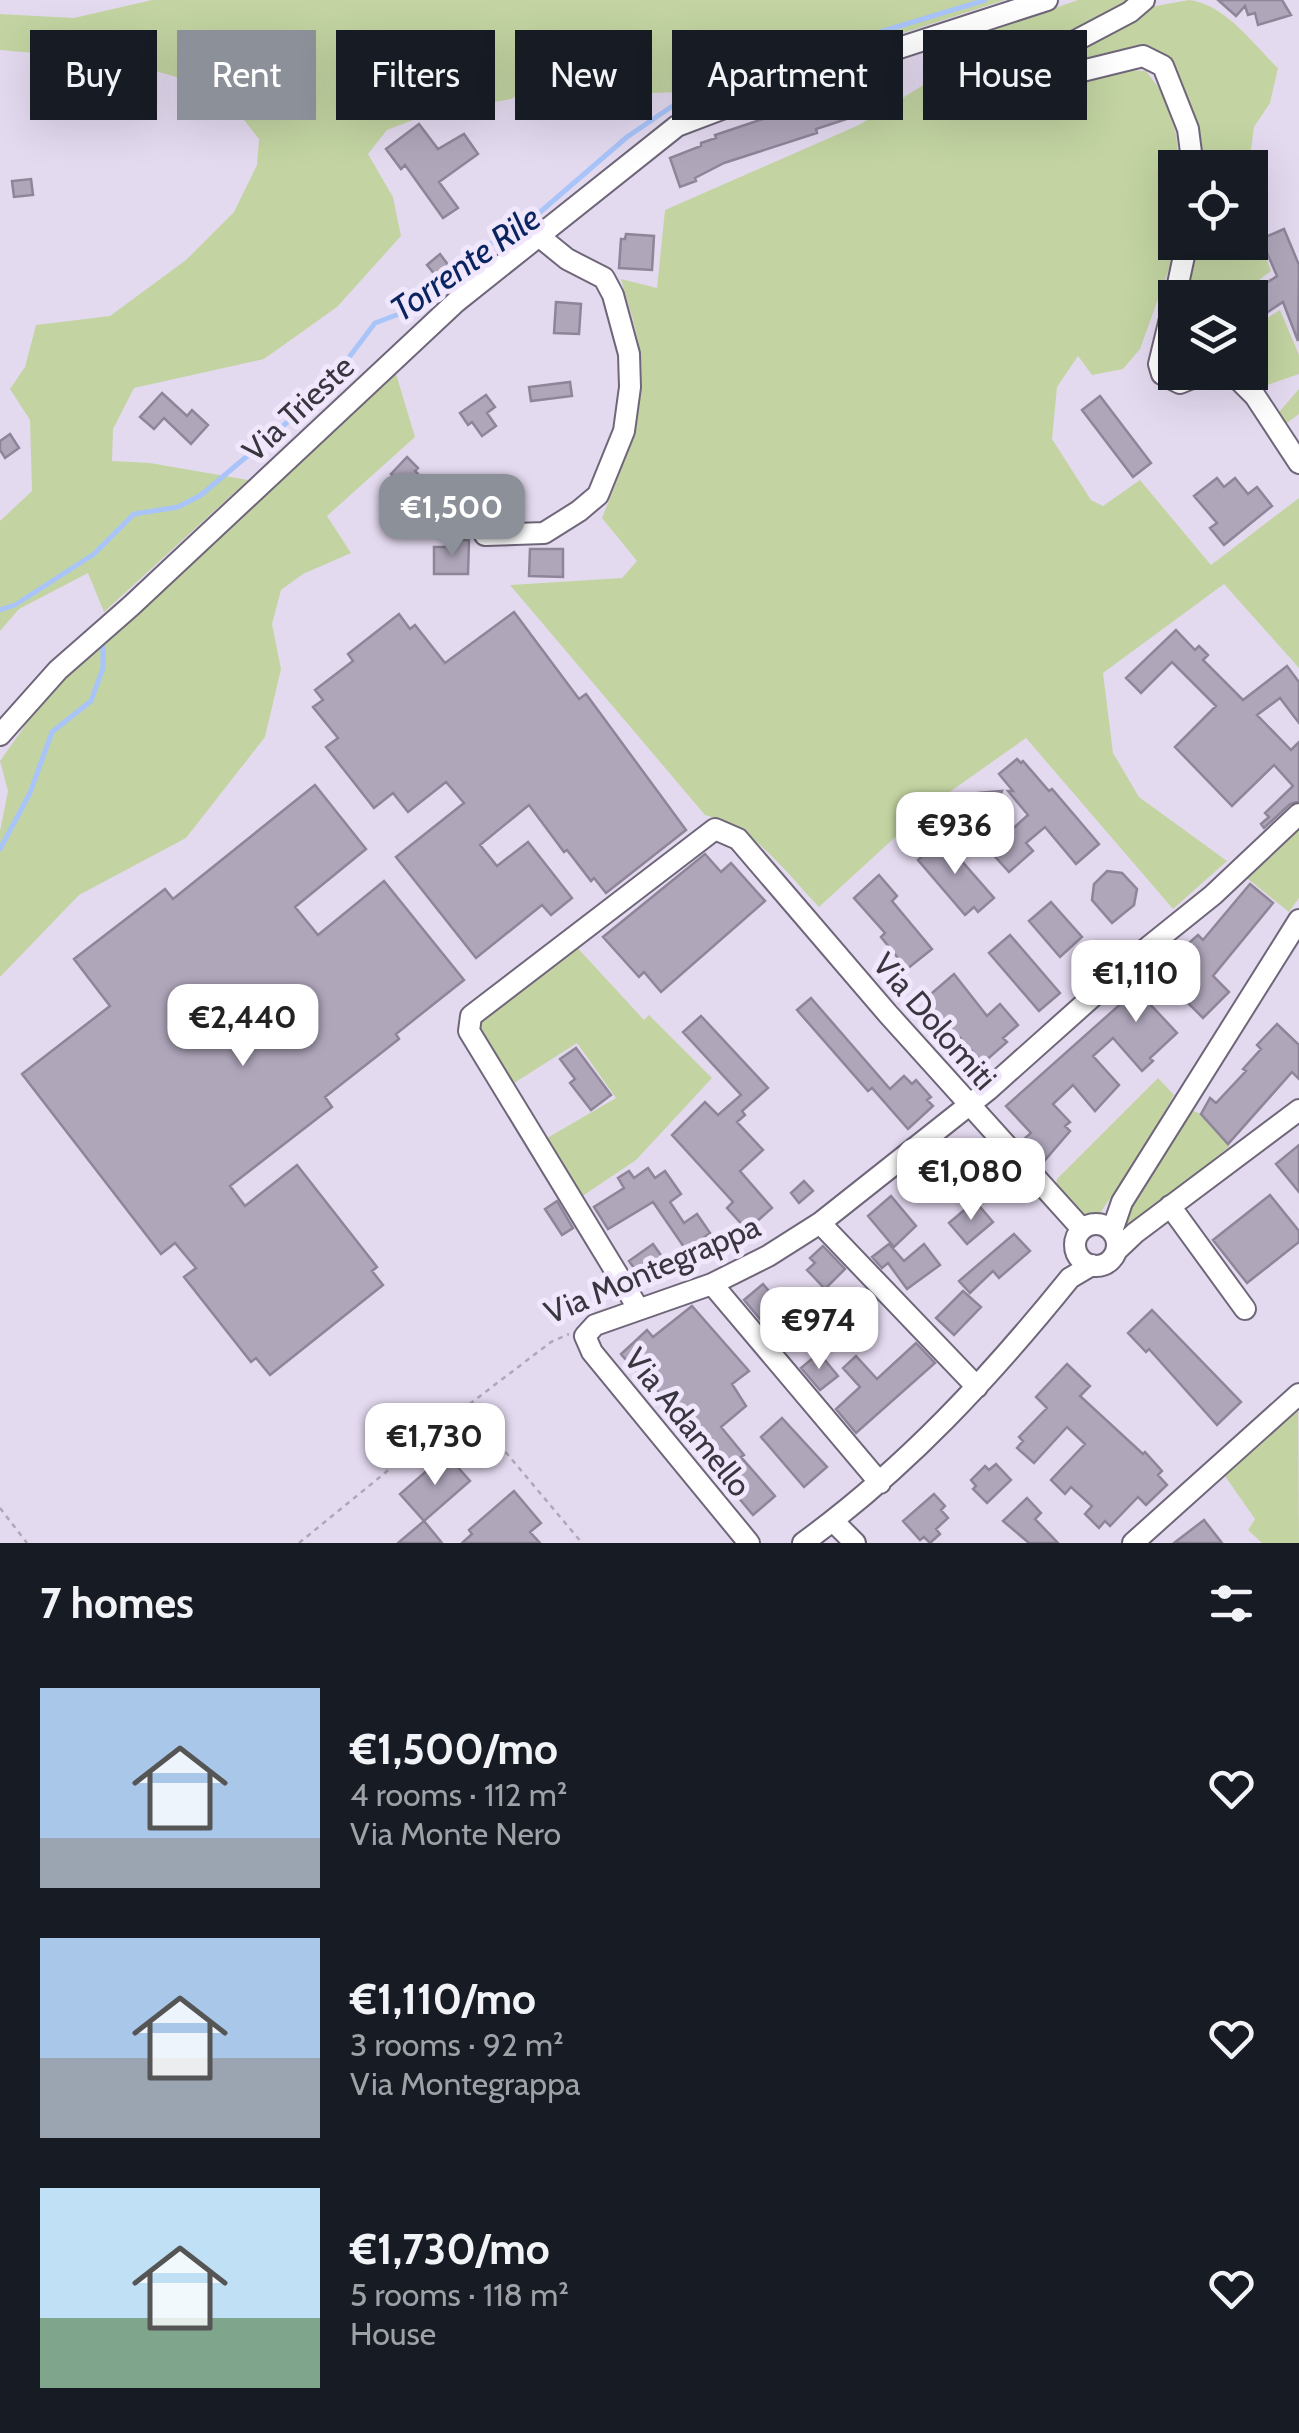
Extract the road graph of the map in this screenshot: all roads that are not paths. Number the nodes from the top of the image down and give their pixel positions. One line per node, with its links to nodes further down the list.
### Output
1 (1047, 0): 4 (street, Via Trieste)
2 (1144, 0): 3 (street)
3 (1191, 150)
4 (540, 237): 7 (street); 8 (street, Via Trieste)
5 (1248, 390): 6 (street)
6 (1299, 462)
7 (485, 535)
8 (0, 735)
9 (1299, 814): 11 (street, Via Montegrappa)
10 (1299, 920): 15 (street)
11 (970, 1105): 14 (street, Via Montegrappa); 15 (street, Via Dolomiti); 18 (street, Via Dolomiti)
12 (1299, 1110): 13 (street)
13 (1170, 1206): 15 (street); 19 (street)
14 (820, 1223): 17 (street, Via Montegrappa); 21 (street)
15 (1109, 1234): 16 (street); 16 (street)
16 (1085, 1260): 21 (street)
17 (712, 1284): 18 (street, Via Montegrappa); 23 (street)
18 (638, 1308): 20 (street, Via Montegrappa)
19 (1245, 1309)
20 (586, 1336): 25 (street, Via Adamello)
21 (977, 1387): 23 (street)
22 (1299, 1394): 28 (street)
23 (880, 1483): 24 (street)
24 (834, 1521): 26 (street); 27 (street)
25 (749, 1543)
26 (803, 1543)
27 (855, 1543)
28 (1133, 1543)

